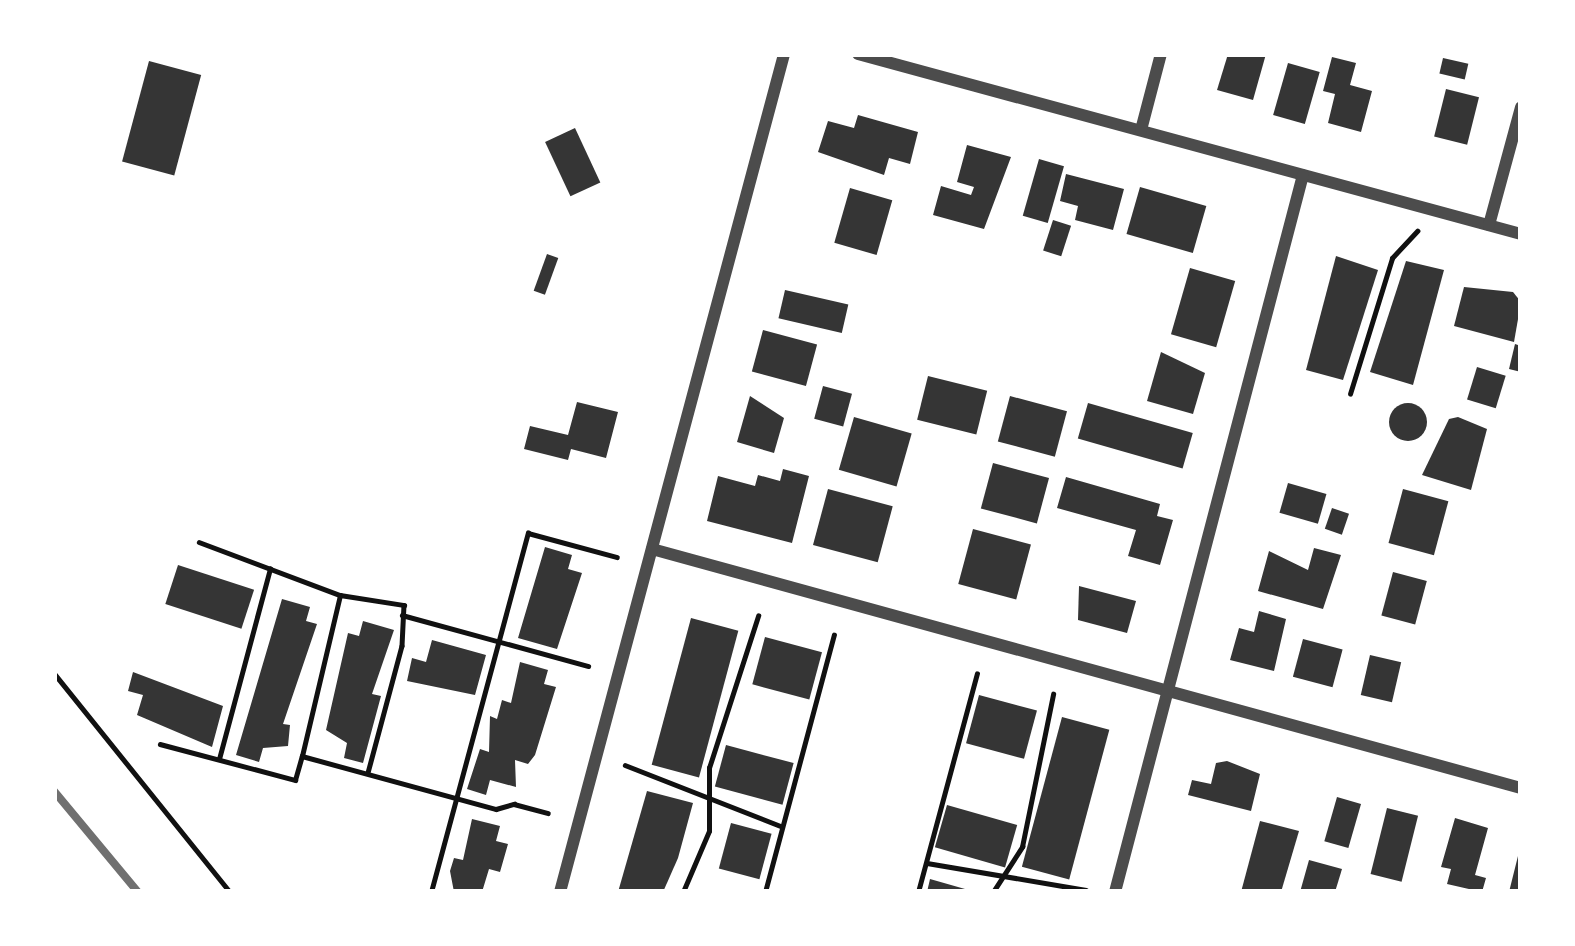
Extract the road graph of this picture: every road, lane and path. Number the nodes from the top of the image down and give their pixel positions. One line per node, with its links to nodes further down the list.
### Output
1 (784, 54): 12 (street)
2 (858, 54): 5 (street)
3 (1162, 54): 5 (street)
4 (1521, 107): 7 (street)
5 (1141, 130): 6 (street)
6 (1303, 175): 7 (street); 23 (street)
7 (1489, 225): 9 (street)
8 (1417, 231): 10 (path)
9 (1521, 234)
10 (1350, 394)
11 (199, 542): 14 (path)
12 (652, 549): 23 (street); 40 (street)
13 (617, 557): 19 (path)
14 (270, 569): 15 (path); 27 (path)
15 (340, 595): 16 (path); 26 (path)
16 (402, 615): 19 (path); 29 (path)
17 (758, 616): 31 (path)
18 (834, 635): 34 (path)
19 (498, 642): 20 (path); 32 (path)
20 (588, 666)
21 (54, 674): 38 (path)
22 (977, 674): 35 (path)
23 (1167, 692): 30 (street); 45 (street)
24 (1053, 694): 36 (path)
25 (160, 744): 27 (path)
26 (302, 756): 27 (path); 29 (path)
27 (219, 759)
28 (626, 765): 31 (path)
29 (368, 773): 32 (path)
30 (1521, 788)
31 (708, 794): 34 (path); 41 (path)
32 (455, 798): 33 (path); 39 (path)
33 (548, 813)
34 (782, 827): 42 (path)
35 (926, 863): 36 (path); 43 (path)
36 (1006, 880): 37 (path); 44 (path)
37 (1086, 890)
38 (230, 892)
39 (430, 892)
40 (560, 892)
41 (683, 892)
42 (765, 892)
43 (919, 892)
44 (993, 892)
45 (1115, 892)

